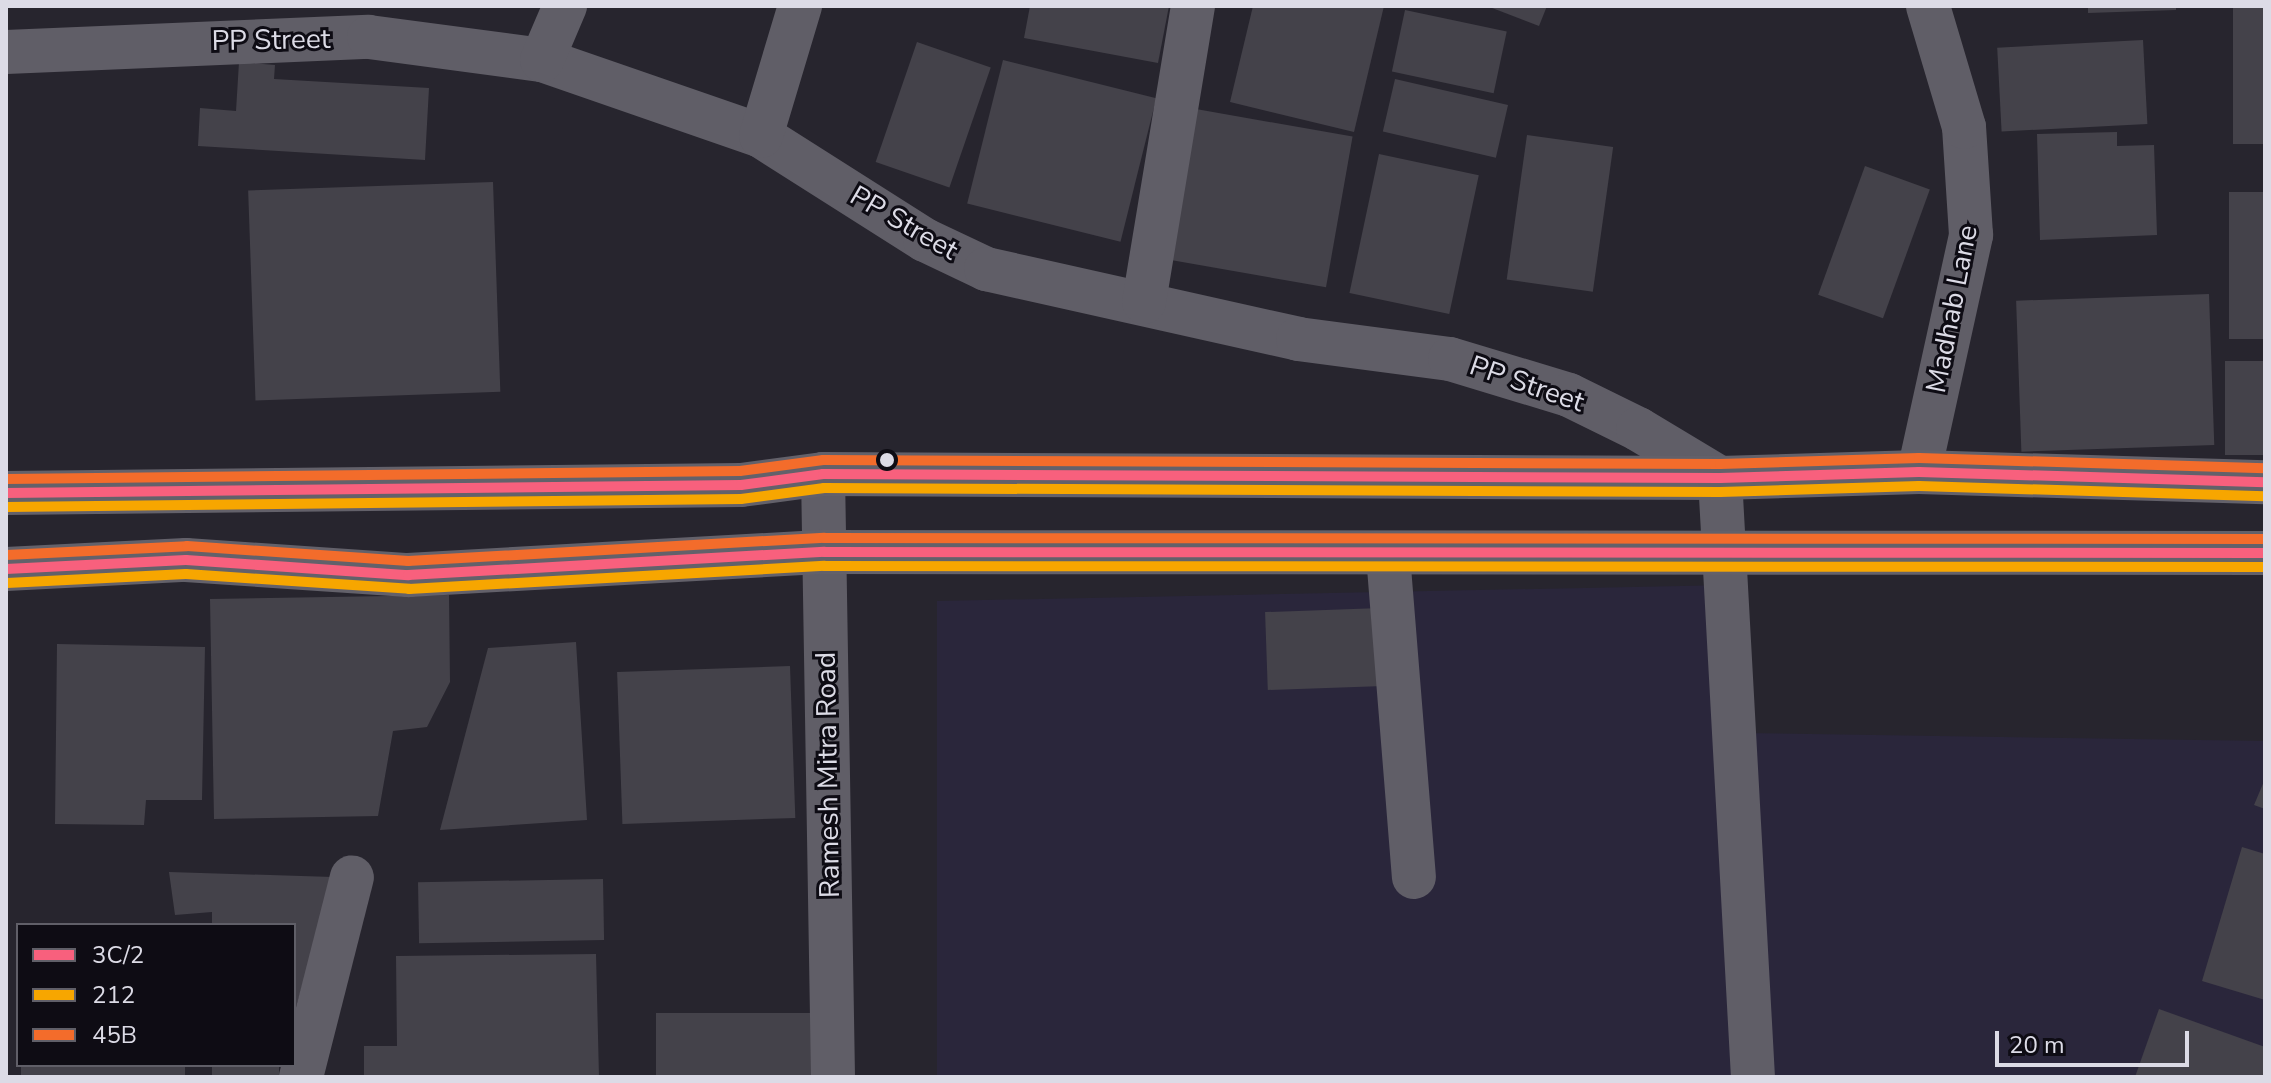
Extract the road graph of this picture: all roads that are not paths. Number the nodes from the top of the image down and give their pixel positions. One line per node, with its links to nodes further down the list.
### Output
1 (565, 6): 6 (street)
2 (800, 6): 7 (street)
3 (1193, 6): 8 (street)
4 (1928, 6): 9 (street, Madhab Lane)
5 (6, 52): 6 (street, PP Street)
6 (542, 60): 7 (street, PP Street)
7 (761, 136): 8 (street, PP Street)
8 (1144, 302): 11 (street, PP Street)
9 (1919, 472): 11 (main road); 12 (main road)
10 (823, 474): 11 (main road); 13 (main road); 14 (street, Ramesh Mitra Road)
11 (1720, 478): 15 (street)
12 (2265, 482)
13 (6, 493)
14 (824, 552): 17 (main road); 18 (main road); 22 (street, Ramesh Mitra Road)
15 (1722, 552): 16 (main road); 17 (main road); 23 (street)
16 (2265, 553)
17 (1388, 555): 20 (street)
18 (6, 569)
19 (352, 877): 21 (street)
20 (1414, 877)
21 (301, 1077)
22 (833, 1077)
23 (1753, 1077)

